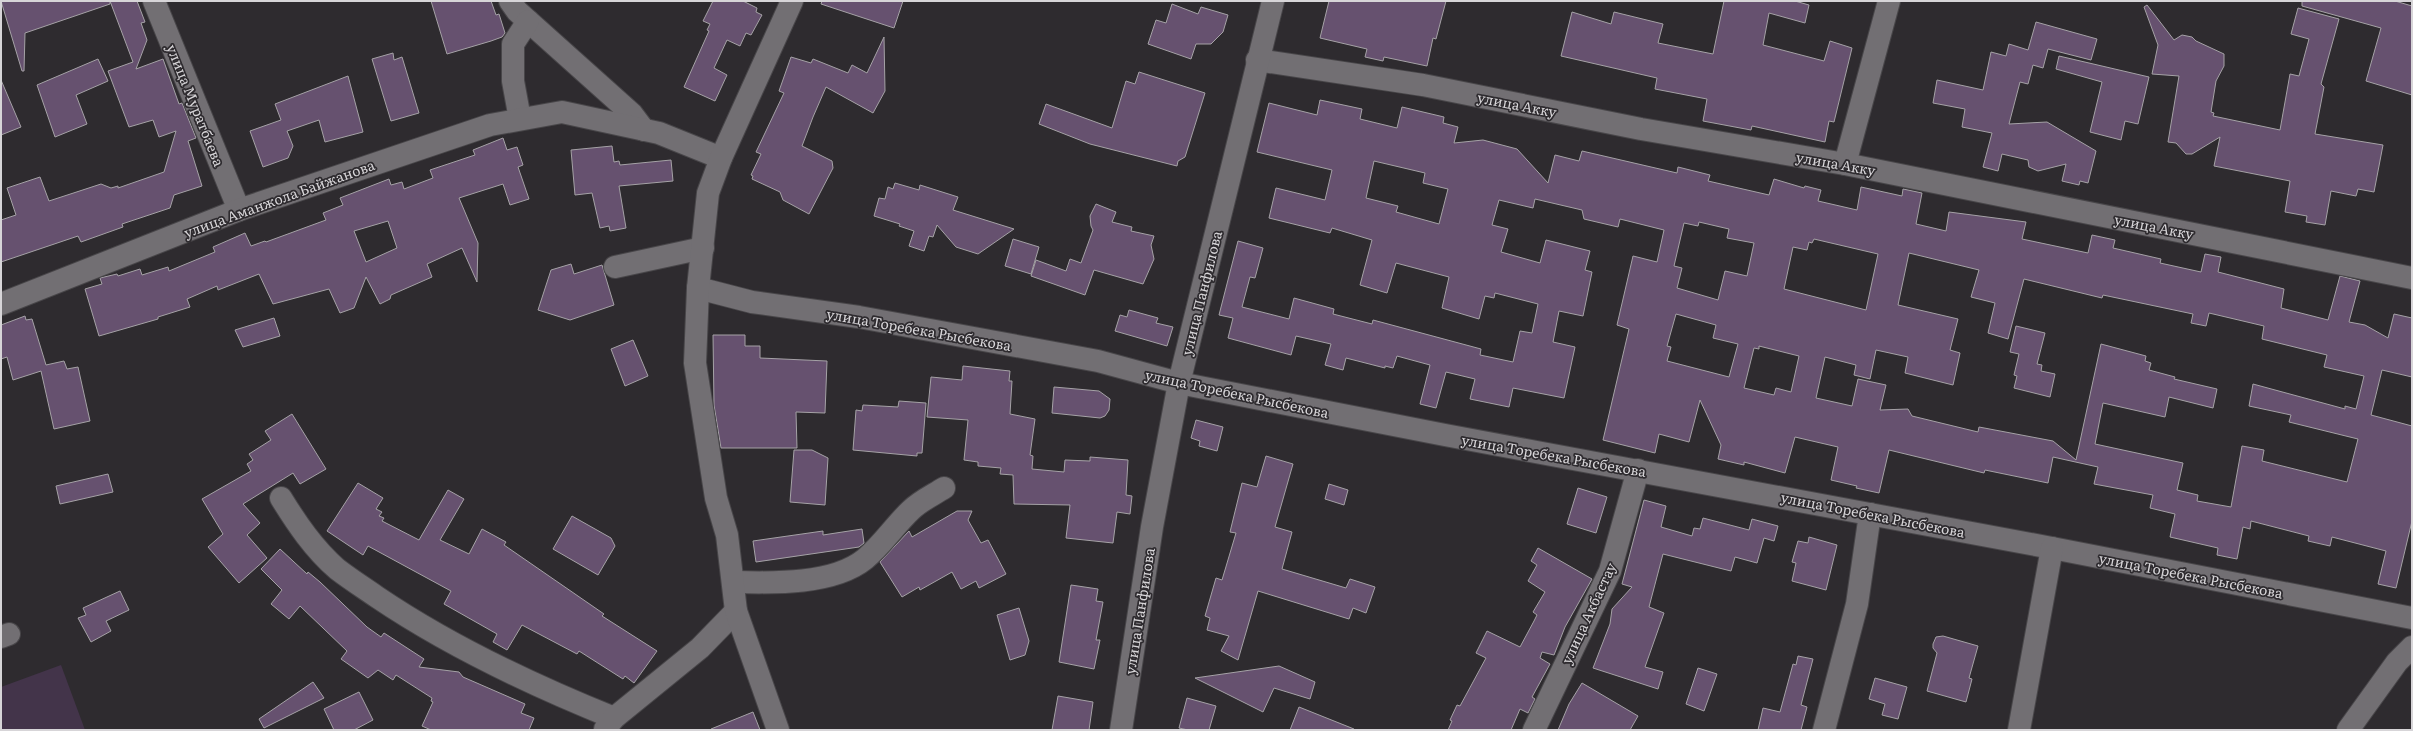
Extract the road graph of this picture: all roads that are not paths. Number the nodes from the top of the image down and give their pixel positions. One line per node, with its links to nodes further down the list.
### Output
1 (154, 1): 12 (street, улица Муратбаева)
2 (510, 1): 6 (street)
3 (792, 1): 10 (street)
4 (1273, 1): 7 (street, улица Панфилова)
5 (1889, 1): 11 (street)
6 (528, 21): 8 (street); 9 (street)
7 (1257, 60): 11 (street, улица Акку); 18 (street, улица Панфилова)
8 (520, 119): 9 (street, улица Аманжола Байжанова); 12 (street, улица Аманжола Байжанова)
9 (644, 130): 10 (street)
10 (721, 158): 13 (street)
11 (1845, 164): 15 (street, улица Акку)
12 (239, 210): 17 (street, улица Аманжола Байжанова)
13 (703, 248): 14 (street); 16 (street)
14 (615, 267)
15 (2412, 278)
16 (698, 288): 18 (street, улица Торебека Рысбекова); 24 (street)
17 (1, 304)
18 (1179, 383): 19 (street, улица Торебека Рысбекова); 30 (street, улица Панфилова)
19 (1638, 470): 22 (street, улица Торебека Рысбекова); 31 (street, улица Акбастау)
20 (944, 488): 24 (street)
21 (281, 498): 28 (street)
22 (1870, 514): 23 (street, улица Торебека Рысбекова); 32 (street)
23 (2052, 548): 26 (street, улица Торебека Рысбекова); 33 (street)
24 (733, 582): 25 (street)
25 (736, 611): 28 (street); 29 (street)
26 (2412, 618)
27 (2412, 647): 34 (street)
28 (609, 724)
29 (778, 730)
30 (1121, 730)
31 (1534, 730)
32 (1824, 730)
33 (2019, 730)
34 (2348, 730)

